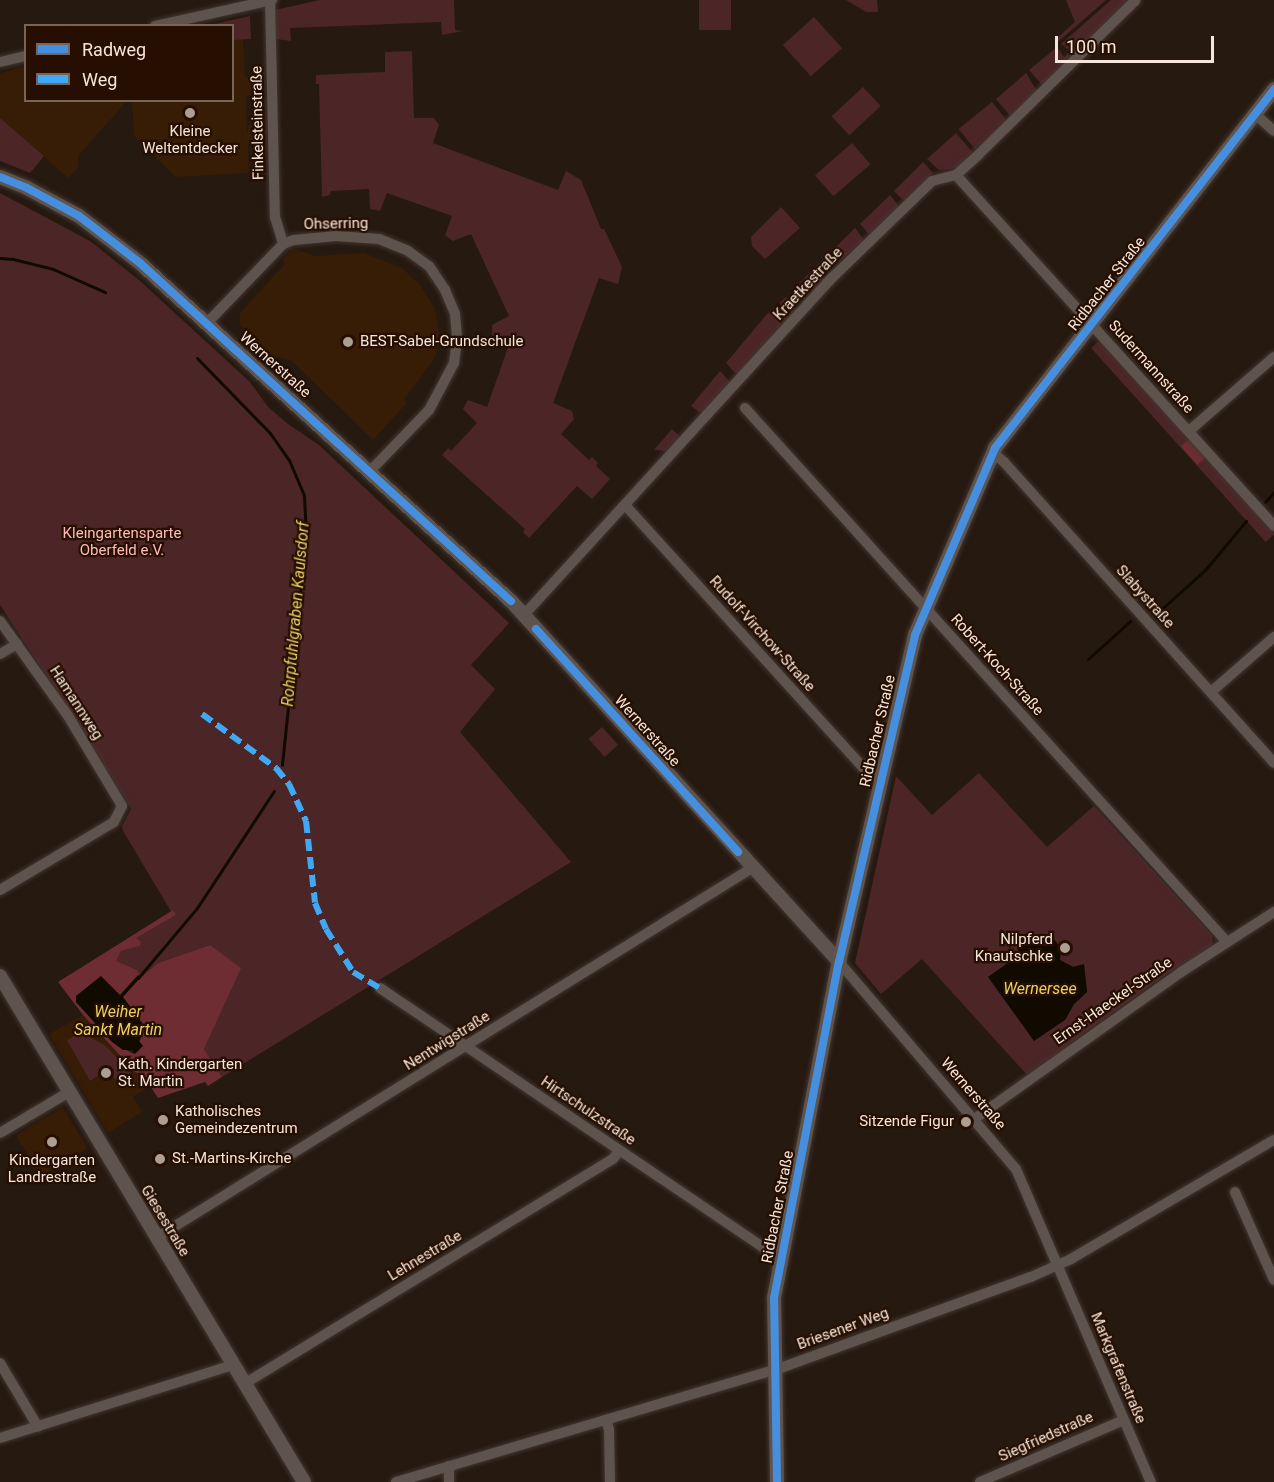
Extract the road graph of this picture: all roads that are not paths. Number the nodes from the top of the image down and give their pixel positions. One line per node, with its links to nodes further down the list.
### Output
1 (271, 0): 3 (street); 11 (street, Finkelsteinstraße)
2 (1136, 0): 9 (street, Kraetkestraße)
3 (164, 24)
4 (24, 56): 5 (street)
5 (0, 62)
6 (1274, 89): 7 (street, Ridbacher Straße)
7 (1255, 114): 8 (street); 13 (street, Ridbacher Straße)
8 (1274, 131)
9 (956, 175): 13 (street, Sudermannstraße); 19 (street, Kraetkestraße)
10 (0, 177): 12 (street, Wernerstraße)
11 (282, 244): 12 (street); 18 (street, Ohserring)
12 (207, 322): 18 (street, Wernerstraße)
13 (1092, 326): 16 (street, Sudermannstraße); 17 (street, Ridbacher Straße)
14 (1274, 357): 16 (street)
15 (745, 408): 21 (street, Robert-Koch-Straße)
16 (1189, 431): 20 (street, Sudermannstraße)
17 (993, 453): 21 (street, Ridbacher Straße); 27 (street, Slabystraße)
18 (370, 471): 22 (street, Wernerstraße)
19 (625, 505): 22 (street, Kraetkestraße); 29 (street, Rudolf-Virchow-Straße)
20 (1274, 526)
21 (926, 608): 29 (street, Ridbacher Straße); 33 (street, Robert-Koch-Straße)
22 (524, 615): 30 (street, Wernerstraße)
23 (0, 621): 25 (street, Hamannweg)
24 (1274, 637): 27 (street)
25 (17, 644): 26 (street); 31 (street, Hamannweg)
26 (0, 654)
27 (1211, 692): 28 (street, Slabystraße)
28 (1274, 763)
29 (881, 777): 34 (street, Ridbacher Straße)
30 (752, 868): 34 (street, Wernerstraße); 37 (street, Nentwigstraße)
31 (0, 890)
32 (1274, 912): 33 (street, Ernst-Haeckel-Straße)
33 (1227, 942): 39 (street, Ernst-Haeckel-Straße)
34 (839, 962): 39 (street, Wernerstraße); 45 (street, Ridbacher Straße)
35 (0, 976): 38 (street, Giesestraße)
36 (380, 988): 37 (street, Hirtschulzstraße)
37 (466, 1046): 42 (street, Hirtschulzstraße); 44 (street, Nentwigstraße)
38 (69, 1092): 40 (street); 44 (street, Giesestraße)
39 (973, 1120): 46 (street, Wernerstraße)
40 (0, 1133)
41 (1274, 1140): 46 (street, Briesener Weg)
42 (619, 1151): 45 (street, Hirtschulzstraße); 51 (street, Lehnestraße)
43 (1235, 1192): 47 (street)
44 (156, 1238): 49 (street, Giesestraße)
45 (783, 1253): 50 (street, Ridbacher Straße)
46 (1059, 1266): 50 (street, Briesener Weg); 53 (street, Markgrafenstraße)
47 (1274, 1280)
48 (0, 1363): 54 (street)
49 (233, 1365): 51 (street, Giesestraße); 54 (street)
50 (775, 1370): 52 (street, Briesener Weg); 61 (street, Ridbacher Straße)
51 (244, 1384): 57 (street, Giesestraße)
52 (606, 1420): 56 (street, Briesener Weg); 60 (street)
53 (1124, 1420): 62 (street, Siegfriedstraße); 63 (street, Markgrafenstraße)
54 (38, 1427): 55 (street)
55 (0, 1438)
56 (449, 1466): 58 (street, Briesener Weg); 59 (street)
57 (304, 1482)
58 (396, 1482)
59 (448, 1482)
60 (610, 1482)
61 (777, 1482)
62 (980, 1482)
63 (1151, 1482)

